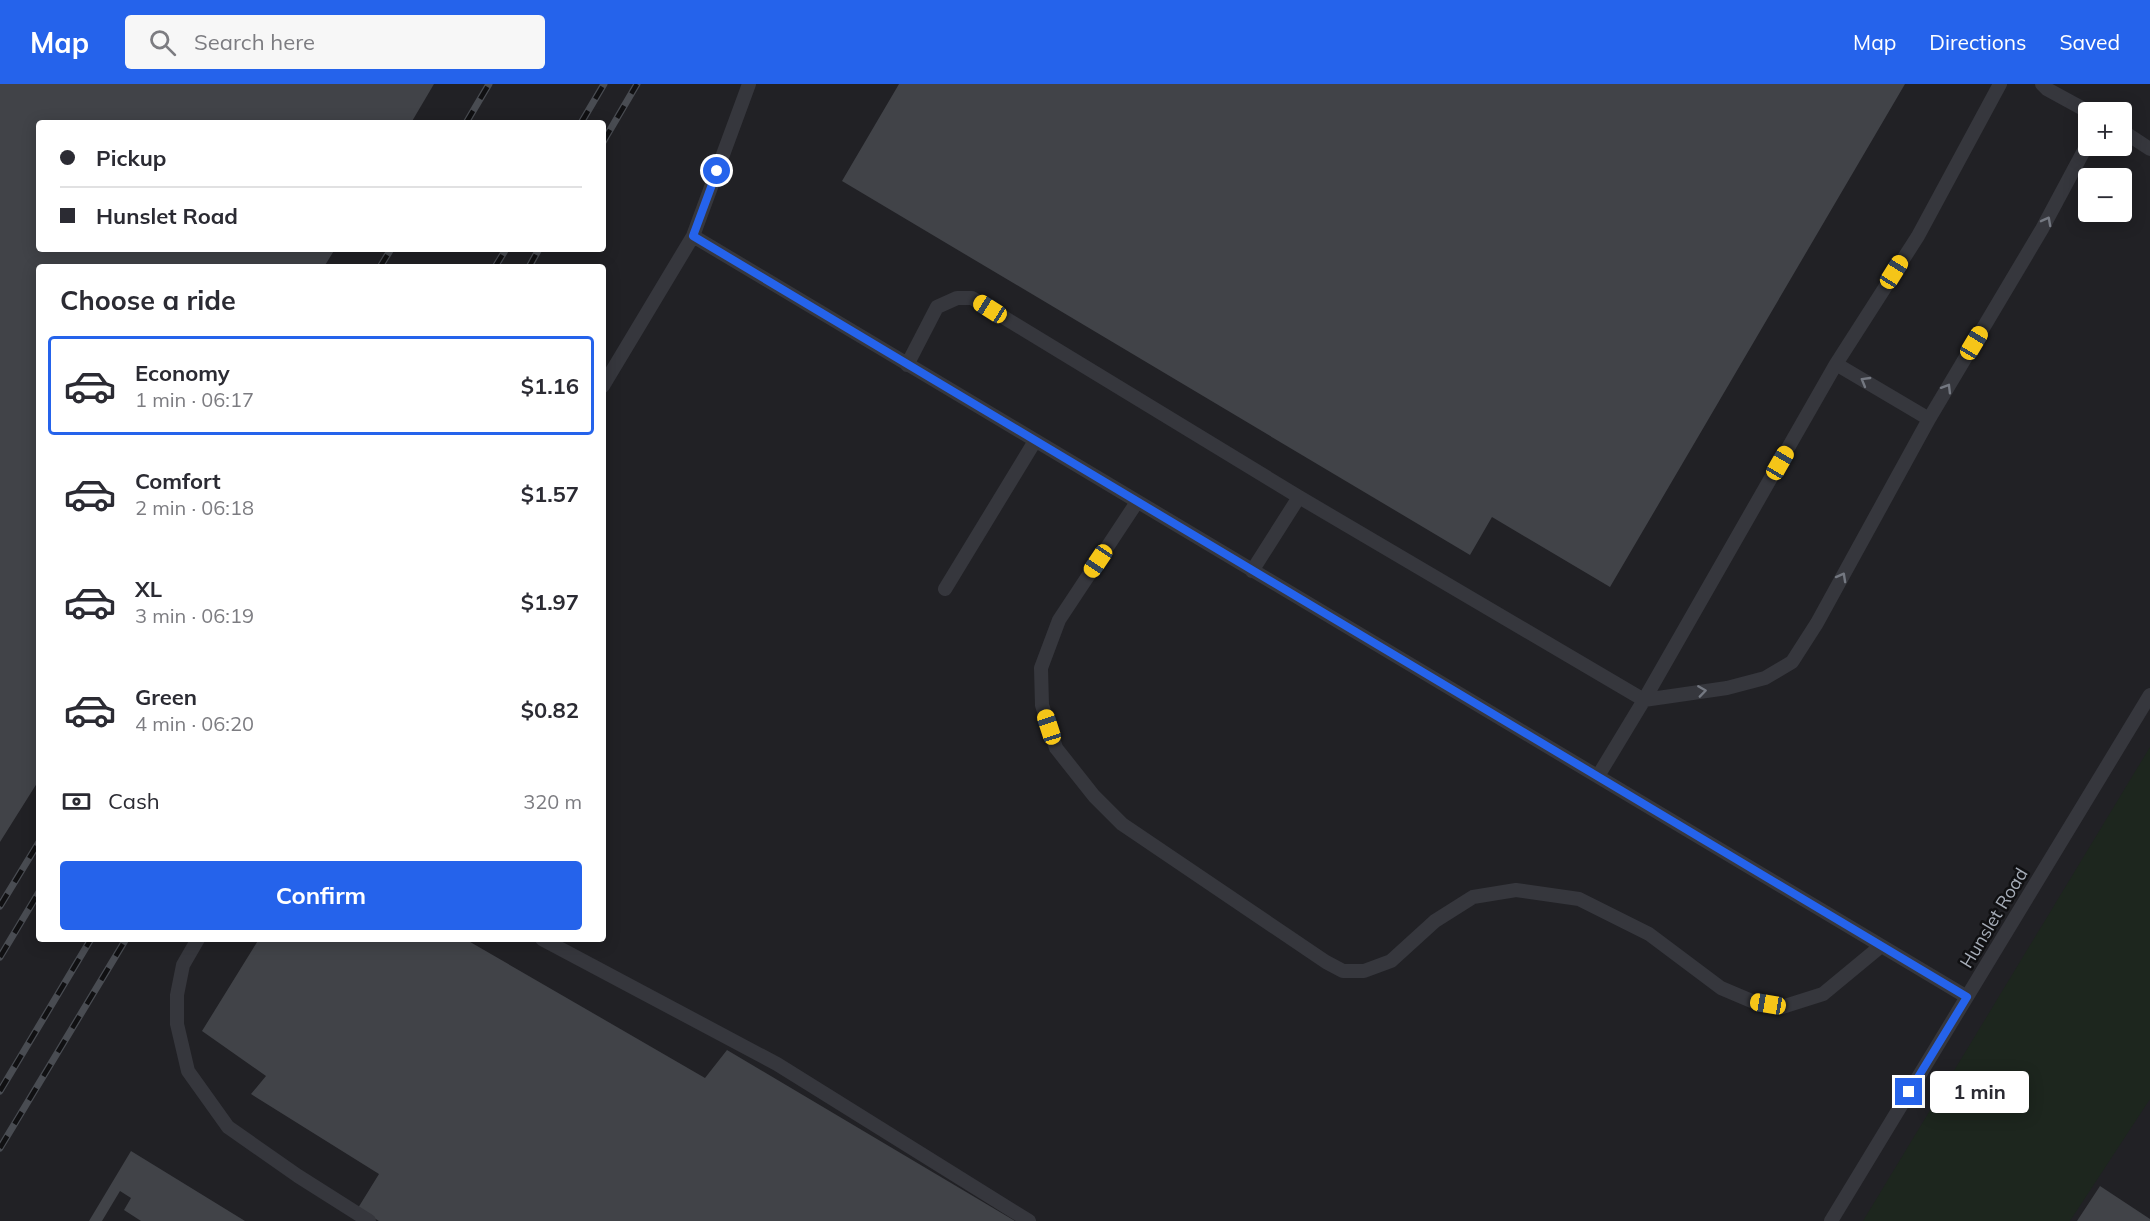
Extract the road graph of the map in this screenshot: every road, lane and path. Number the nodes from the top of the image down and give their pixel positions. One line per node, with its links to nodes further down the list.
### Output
1 (749, 84): 8 (lane)
2 (2000, 84): 9 (lane)
3 (2042, 84): 4 (lane)
4 (2078, 106)
5 (2132, 137): 6 (lane)
6 (2150, 149)
7 (2081, 156): 12 (lane, one-way to 7)
8 (693, 236): 10 (lane); 11 (lane)
9 (1836, 364): 12 (lane, one-way to 9); 19 (lane)
10 (907, 365): 13 (lane); 14 (lane)
11 (606, 381)
12 (1929, 419): 19 (lane, one-way to 12)
13 (1035, 441): 15 (lane); 17 (lane)
14 (1299, 497): 16 (lane); 19 (lane)
15 (1137, 502): 16 (lane); 23 (lane)
16 (1252, 571): 20 (lane)
17 (945, 589)
18 (2150, 695): 24 (lane, Hunslet Road)
19 (1644, 700): 20 (lane)
20 (1598, 776): 23 (lane)
21 (196, 942): 25 (lane)
22 (548, 942): 26 (lane)
23 (1881, 946): 24 (lane)
24 (1967, 997): 27 (lane, Hunslet Road)
25 (369, 1221)
26 (1029, 1221)
27 (1831, 1221)

